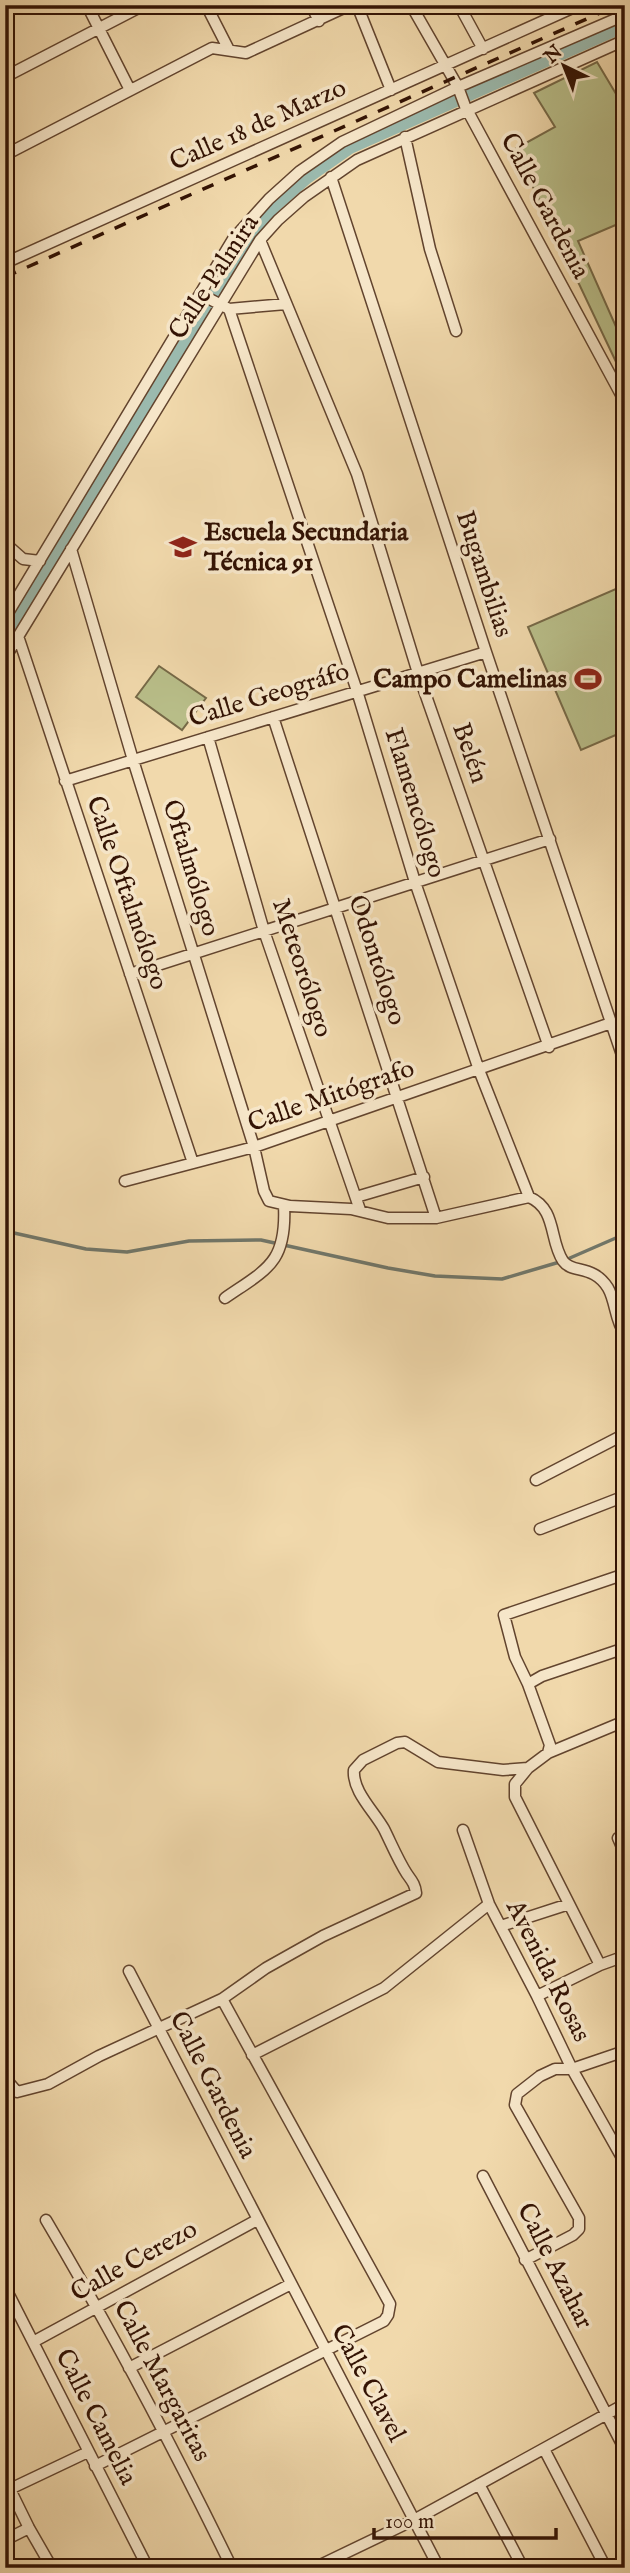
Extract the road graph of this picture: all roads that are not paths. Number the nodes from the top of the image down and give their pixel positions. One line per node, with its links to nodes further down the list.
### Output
1 (87, 5): 12 (street)
2 (144, 5): 12 (street)
3 (206, 5): 15 (street)
4 (311, 5): 11 (street)
5 (350, 5): 11 (street)
6 (357, 5): 20 (street)
7 (411, 5): 16 (street, Calle Gardenia)
8 (459, 5): 14 (street)
9 (579, 5): 14 (street, Calle 18 de Marzo)
10 (625, 15): 18 (street)
11 (320, 20): 15 (street)
12 (99, 29): 17 (street); 19 (street)
13 (625, 40): 21 (street, Calle Palmira)
14 (483, 49): 16 (street, Calle 18 de Marzo)
15 (229, 50): 19 (street)
16 (445, 66): 18 (street, Calle Gardenia); 20 (street, Calle 18 de Marzo)
17 (5, 77)
18 (458, 88): 21 (street, Calle Gardenia); 27 (street)
19 (130, 90): 23 (street)
20 (391, 90): 26 (street, Calle 18 de Marzo)
21 (467, 108): 22 (street, Calle Palmira); 30 (street, Calle Gardenia)
22 (405, 137): 24 (street, Calle Palmira); 29 (street)
23 (5, 155)
24 (331, 177): 25 (street, Calle Palmira); 37 (street, Bugambilias)
25 (260, 240): 27 (street, Calle Palmira); 28 (street, Belén)
26 (5, 263)
27 (214, 301): 28 (street); 31 (street, Calle Palmira); 31 (street); 40 (street, Flamencólogo)
28 (286, 304): 39 (street, Belén)
29 (456, 331)
30 (625, 402)
31 (94, 490): 33 (street, Calle Palmira); 34 (street)
32 (5, 543): 34 (street)
33 (71, 549): 36 (street, Calle Palmira); 43 (street, Oftalmólogo)
34 (40, 561): 35 (street)
35 (5, 618)
36 (18, 636): 38 (street, Calle Palmira); 44 (street, Calle Oftalmólogo)
37 (486, 652): 39 (street, Calle Geográfo); 45 (street, Bugambilias)
38 (5, 657)
39 (418, 673): 40 (street, Calle Geográfo); 46 (street, Belén)
40 (357, 691): 41 (street, Calle Geográfo); 47 (street, Flamencólogo)
41 (273, 717): 42 (street, Calle Geográfo); 48 (street, Odontólogo)
42 (208, 737): 43 (street, Calle Geográfo); 49 (street, Meteorólogo)
43 (133, 760): 44 (street, Calle Geográfo); 50 (street, Oftalmólogo)
44 (65, 781): 51 (street, Calle Oftalmólogo)
45 (550, 839): 46 (street); 52 (street, Bugambilias)
46 (484, 860): 47 (street); 53 (street, Belén)
47 (415, 883): 48 (street); 55 (street, Flamencólogo)
48 (336, 908): 49 (street); 56 (street, Odontólogo)
49 (264, 931): 50 (street); 57 (street, Meteorólogo)
50 (194, 953): 51 (street); 58 (street, Oftalmólogo)
51 (130, 974): 59 (street, Calle Oftalmólogo)
52 (611, 1023): 53 (street, Calle Mitógrafo); 54 (street, Bugambilias)
53 (549, 1047): 55 (street, Calle Mitógrafo)
54 (625, 1064)
55 (479, 1070): 56 (street, Calle Mitógrafo); 63 (street, Flamencólogo)
56 (399, 1098): 57 (street, Calle Mitógrafo); 60 (street, Odontólogo)
57 (330, 1122): 58 (street, Calle Mitógrafo); 62 (street, Meteorólogo)
58 (254, 1147): 59 (street, Calle Mitógrafo); 64 (street, Oftalmólogo)
59 (193, 1163): 61 (street, Calle Mitógrafo)
60 (424, 1177): 62 (street); 66 (street, Odontólogo)
61 (125, 1181)
62 (356, 1197): 65 (street, Meteorólogo)
63 (528, 1197): 66 (street); 68 (street)
64 (284, 1205): 65 (street); 67 (street)
65 (360, 1210): 66 (street)
66 (436, 1218)
67 (225, 1298)
68 (625, 1334)
69 (625, 1434): 70 (street)
70 (536, 1480)
71 (625, 1496): 72 (street)
72 (540, 1529)
73 (625, 1574): 75 (street)
74 (625, 1649): 75 (street)
75 (528, 1684): 77 (street)
76 (625, 1721): 77 (street)
77 (548, 1753): 78 (street)
78 (528, 1768): 82 (street); 89 (street)
79 (463, 1830): 83 (street, Avenida Rosas)
80 (618, 1838): 81 (street)
81 (625, 1854)
82 (569, 1903): 84 (street); 86 (street)
83 (489, 1904): 84 (street, Avenida Rosas); 92 (street)
84 (501, 1926): 88 (street, Avenida Rosas)
85 (625, 1956): 86 (street)
86 (600, 1965): 88 (street)
87 (129, 1971): 90 (street, Calle Gardenia)
88 (537, 1996): 93 (street, Avenida Rosas)
89 (222, 1999): 90 (street); 92 (street)
90 (158, 2029): 94 (street); 98 (street, Calle Gardenia)
91 (625, 2051): 93 (street)
92 (252, 2055): 104 (street)
93 (572, 2069): 95 (street, Avenida Rosas); 99 (street)
94 (5, 2078)
95 (625, 2163)
96 (483, 2176): 99 (street, Calle Azahar)
97 (46, 2220): 102 (street, Calle Margaritas)
98 (257, 2220): 100 (street, Calle Clavel); 102 (street, Calle Cerezo)
99 (526, 2260): 107 (street, Calle Azahar)
100 (291, 2284): 104 (street, Calle Clavel); 105 (street)
101 (5, 2287): 103 (street, Calle Camelia)
102 (97, 2306): 103 (street, Calle Cerezo); 105 (street, Calle Margaritas)
103 (33, 2342): 111 (street, Calle Camelia)
104 (326, 2351): 108 (street); 115 (street, Calle Clavel)
105 (129, 2368): 108 (street, Calle Margaritas)
106 (625, 2404): 107 (street)
107 (606, 2415): 109 (street); 110 (street, Calle Azahar)
108 (166, 2432): 112 (street); 121 (street, Calle Margaritas)
109 (544, 2449): 114 (street); 125 (street)
110 (625, 2451)
111 (88, 2452): 112 (street, Calle Camelia); 113 (street)
112 (95, 2466): 120 (street, Calle Camelia)
113 (8, 2484): 116 (street)
114 (479, 2484): 115 (street); 124 (street)
115 (414, 2520): 122 (street); 123 (street, Calle Clavel)
116 (29, 2528): 117 (street); 119 (street)
117 (5, 2540)
118 (625, 2563): 126 (street)
119 (52, 2568)
120 (148, 2568)
121 (232, 2568)
122 (314, 2568)
123 (439, 2568)
124 (523, 2568)
125 (606, 2568)
126 (615, 2568)

